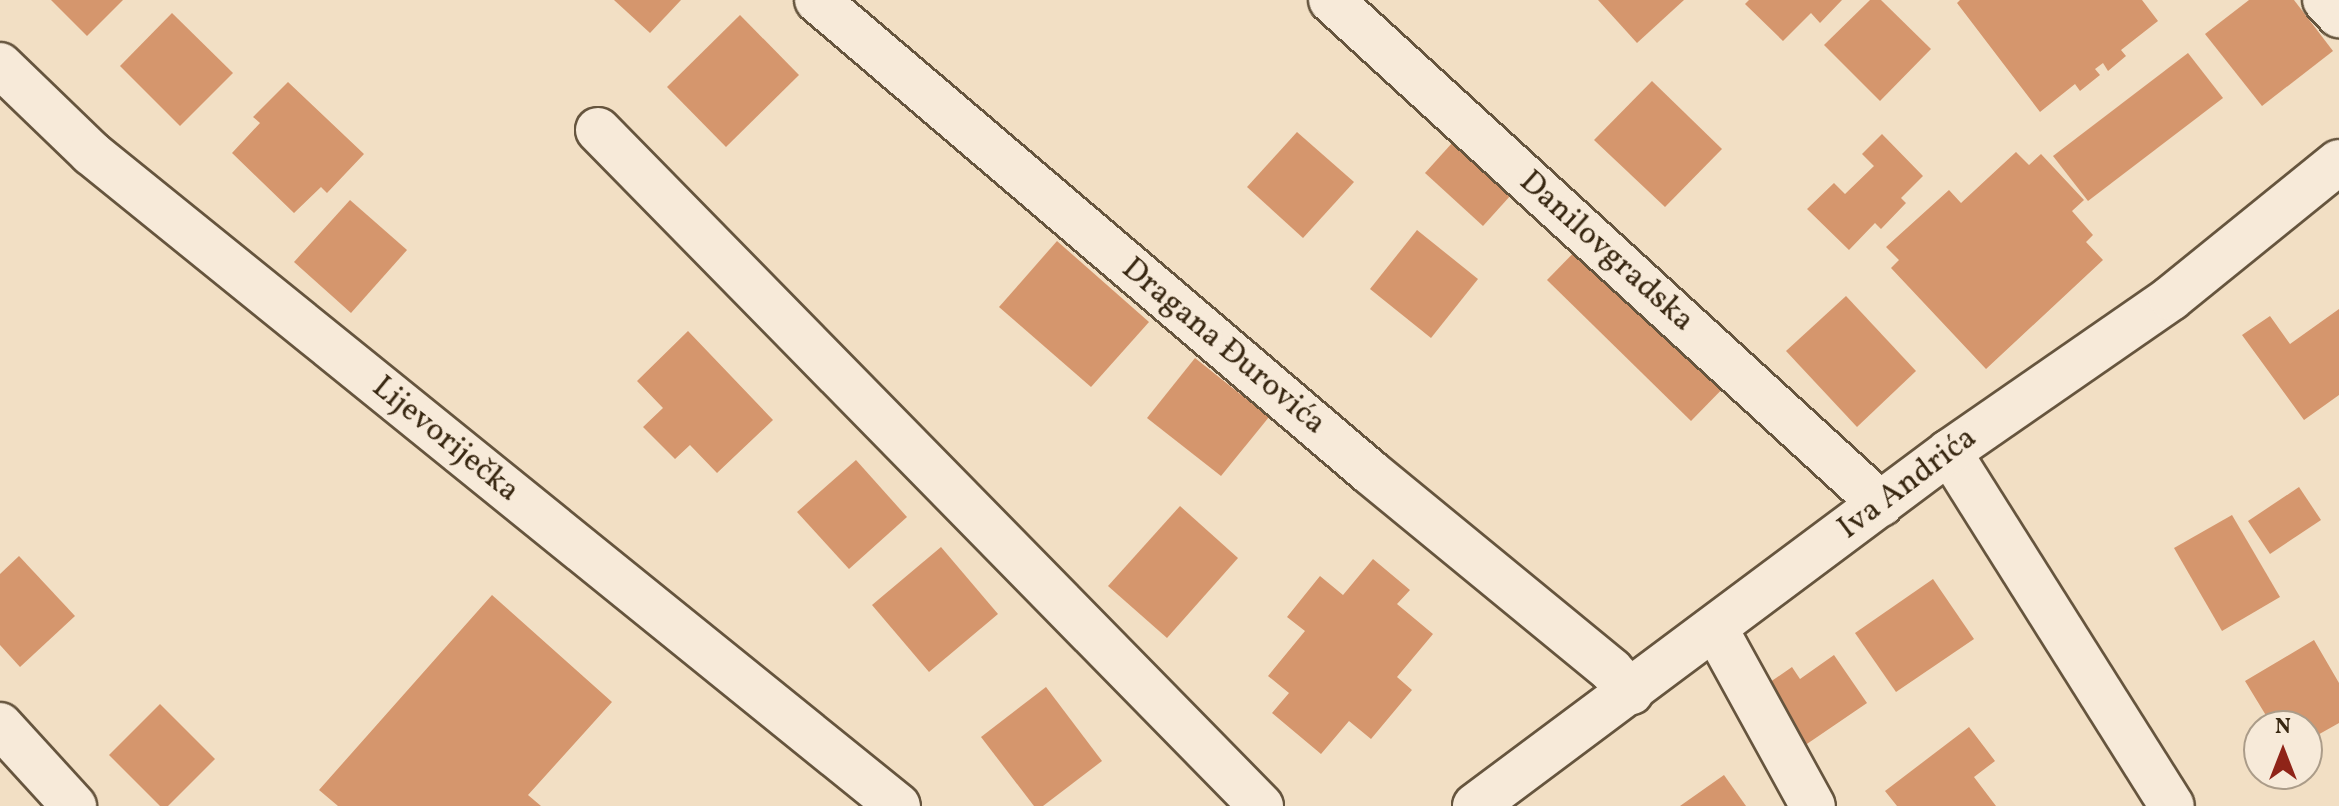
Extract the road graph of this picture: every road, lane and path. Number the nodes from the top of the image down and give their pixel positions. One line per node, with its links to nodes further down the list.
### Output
1 (817, 0): 11 (street, Dragana Đurovića)
2 (1331, 0): 9 (street, Danilovgradska)
3 (2325, 0): 4 (street)
4 (2339, 15)
5 (0, 65): 14 (street, Lijevoriječka)
6 (598, 130): 15 (street)
7 (2339, 162): 8 (street, Iva Andrića)
8 (1949, 452): 9 (street, Iva Andrića); 18 (street)
9 (1881, 504): 10 (street, Iva Andrića)
10 (1715, 628): 11 (street, Iva Andrića); 17 (street)
11 (1631, 692): 16 (street, Iva Andrića)
12 (0, 725): 13 (street)
13 (74, 806)
14 (898, 806)
15 (1261, 806)
16 (1475, 806)
17 (1813, 806)
18 (2172, 806)

